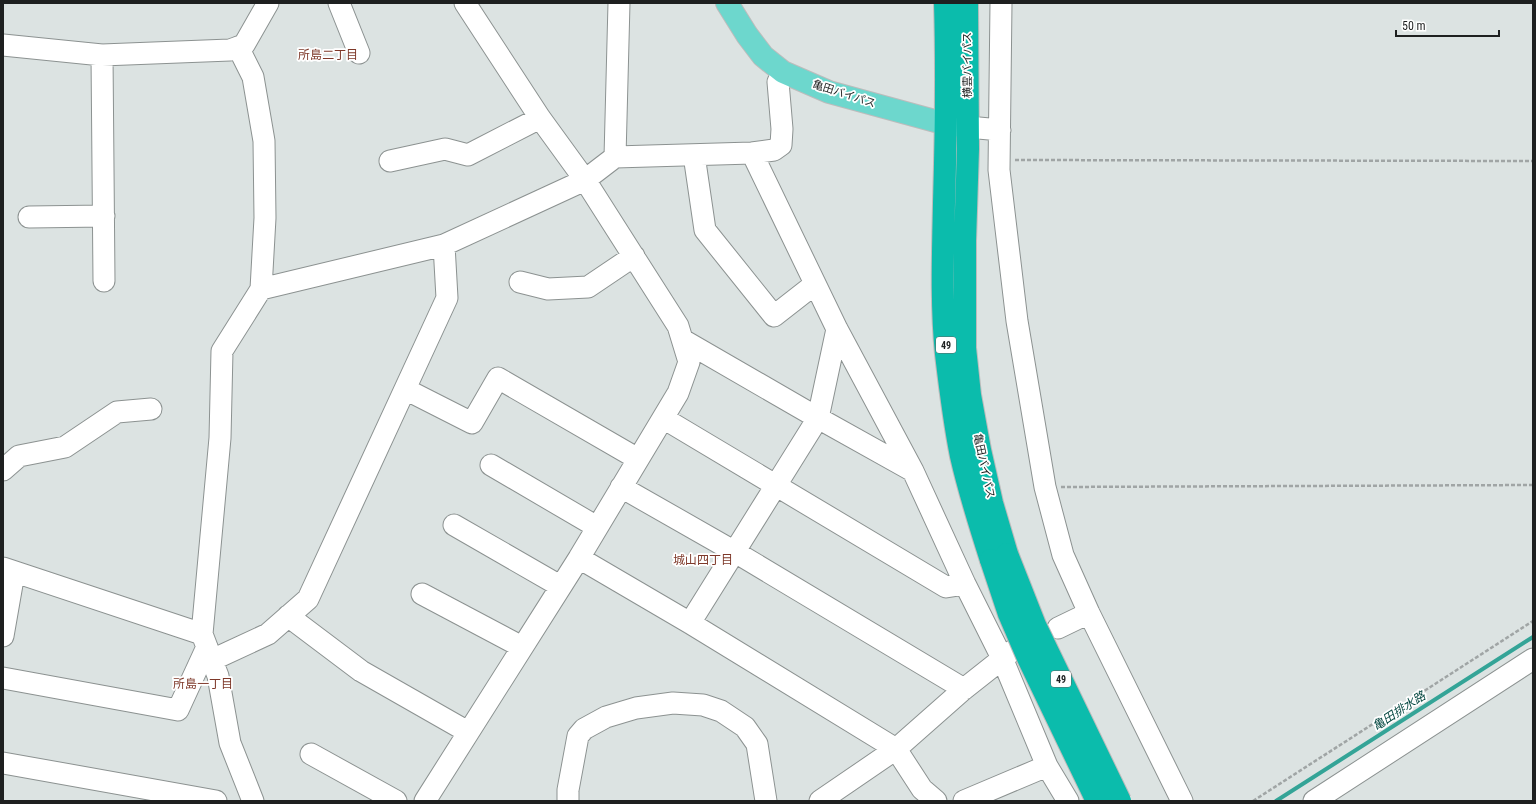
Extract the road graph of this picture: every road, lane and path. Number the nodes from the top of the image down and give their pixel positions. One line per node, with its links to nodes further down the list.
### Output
1 (339, 3): 11 (street)
2 (465, 3): 14 (street)
3 (619, 3): 20 (street)
4 (727, 3): 13 (main road, 亀田バイパス)
5 (944, 3): 15 (highway, 横雲バイパス / 49)
6 (967, 3): 16 (highway, 横雲バイパス / 49)
7 (1001, 3): 17 (street)
8 (272, 4): 10 (street)
9 (3, 45): 12 (street)
10 (238, 47): 12 (street); 32 (street)
11 (359, 53)
12 (102, 55): 25 (street)
13 (783, 72): 15 (main road, 亀田バイパス); 18 (street)
14 (540, 118): 22 (street); 24 (street)
15 (946, 124): 16 (main road, 亀田バイパス); 50 (highway, 亀田バイパス / 49)
16 (968, 127): 17 (street); 50 (highway, 亀田バイパス / 49)
17 (1000, 130): 23 (street)
18 (752, 152): 19 (street); 31 (street)
19 (694, 154): 20 (street); 31 (street)
20 (615, 157): 24 (street)
21 (1533, 161): 23 (path)
22 (390, 162)
23 (999, 170): 46 (street)
24 (585, 180): 27 (street); 28 (street)
25 (104, 216): 26 (street); 29 (street)
26 (29, 217)
27 (444, 245): 32 (street); 35 (street)
28 (634, 256): 30 (street); 34 (street)
29 (104, 281)
30 (520, 282)
31 (815, 284): 33 (street)
32 (261, 289): 63 (street)
33 (837, 329): 38 (street); 42 (street)
34 (683, 340): 37 (street); 38 (street)
35 (405, 389): 39 (street); 57 (street)
36 (151, 409): 41 (street)
37 (663, 418): 39 (street); 43 (street)
38 (818, 418): 42 (street); 43 (street)
39 (638, 458): 45 (street)
40 (491, 465): 48 (street)
41 (3, 470)
42 (913, 471): 53 (street)
43 (776, 485): 49 (street); 53 (street)
44 (1533, 485): 46 (path)
45 (621, 487): 48 (street); 49 (street)
46 (1044, 487): 56 (street)
47 (454, 525): 54 (street)
48 (598, 527): 51 (street)
49 (735, 552): 59 (street); 67 (street)
50 (999, 557): 84 (highway, 亀田バイパス / 49, bridge); 85 (highway, 亀田バイパス / 49, bridge)
51 (579, 558): 54 (street); 59 (street)
52 (8, 570): 61 (street); 63 (street)
53 (965, 584): 64 (street)
54 (560, 586): 62 (street)
55 (422, 594): 62 (street)
56 (1089, 613): 60 (street); 86 (street)
57 (288, 616): 63 (street); 68 (street)
58 (1533, 621): 87 (path)
59 (690, 624): 69 (street)
60 (1058, 628)
61 (3, 636)
62 (522, 646): 68 (street)
63 (207, 647): 66 (street); 74 (street)
64 (1007, 655): 67 (street); 72 (street)
65 (1533, 659): 88 (street)
66 (3, 678)
67 (964, 690): 69 (street)
68 (468, 732): 76 (street)
69 (896, 749): 79 (street); 80 (street)
70 (311, 754): 75 (street)
71 (3, 763): 73 (street)
72 (1046, 766): 81 (street); 82 (street); 83 (street)
73 (216, 801)
74 (253, 801)
75 (396, 801)
76 (425, 801)
77 (568, 801): 78 (street)
78 (766, 801)
79 (820, 801)
80 (936, 801)
81 (964, 801)
82 (1054, 801)
83 (1068, 801)
84 (1097, 801)
85 (1120, 801)
86 (1182, 801)
87 (1253, 801)
88 (1314, 801)

